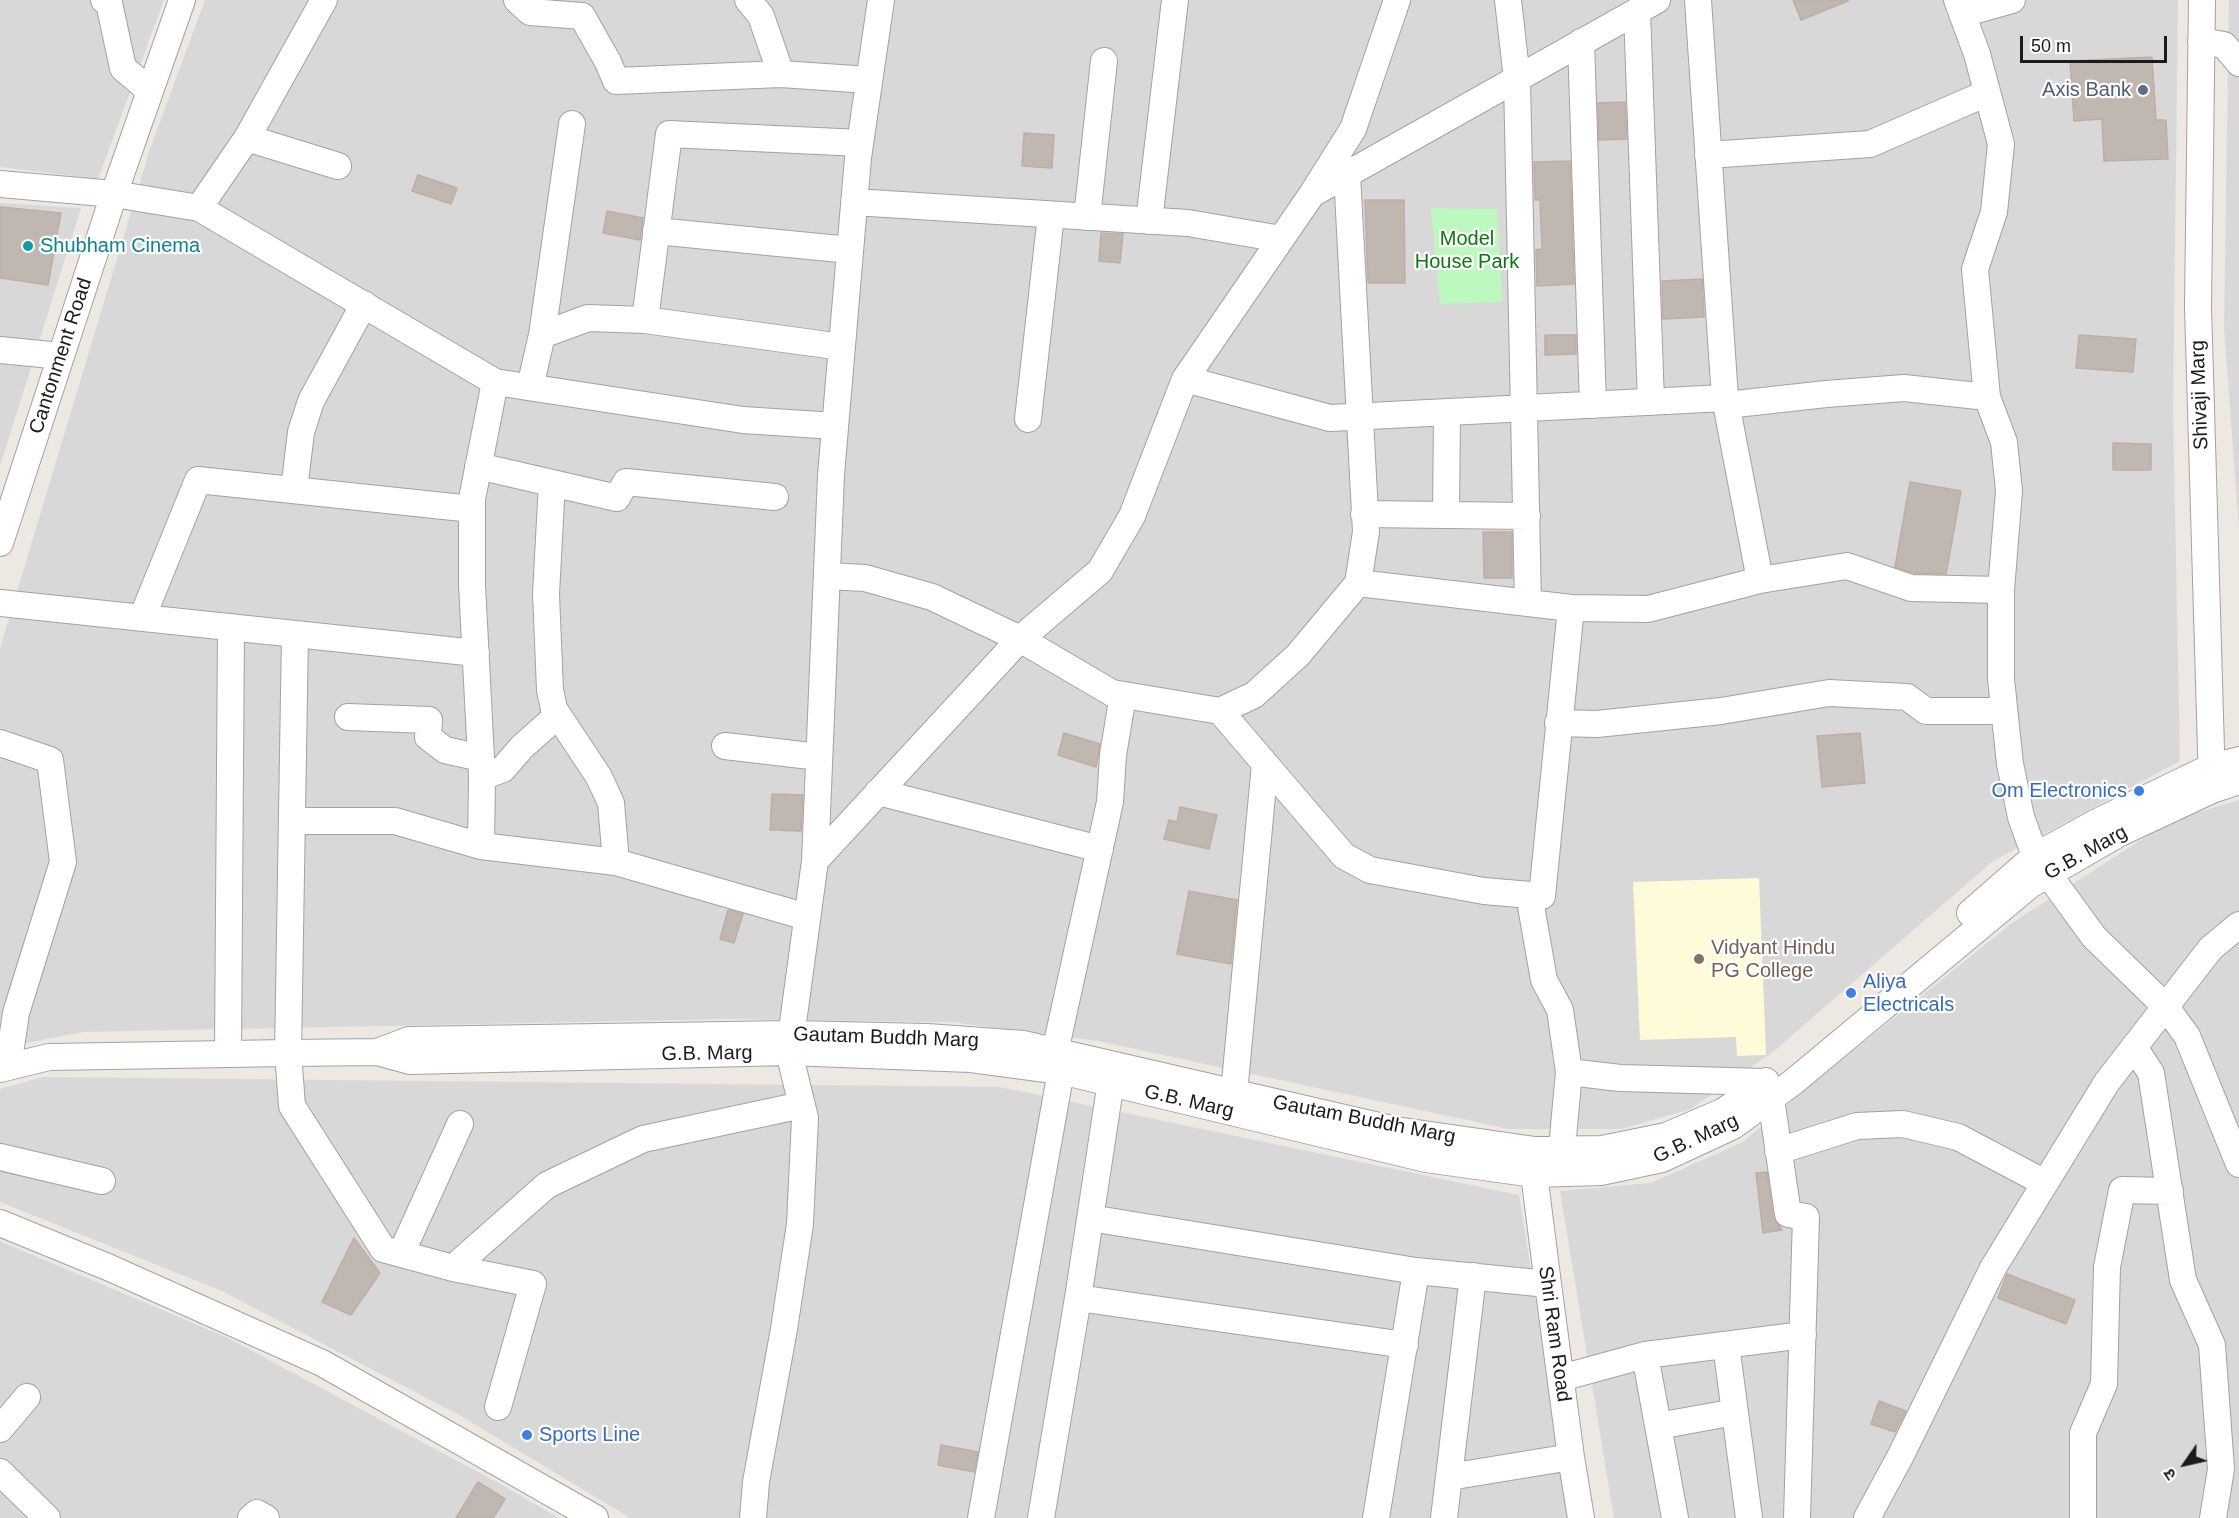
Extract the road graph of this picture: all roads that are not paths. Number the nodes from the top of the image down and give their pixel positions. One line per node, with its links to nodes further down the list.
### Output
1 (104, 0): 22 (street)
2 (182, 0): 22 (street, Cantonment Road)
3 (324, 0): 25 (street)
4 (517, 0): 19 (street)
5 (748, 0): 19 (street)
6 (880, 0): 21 (street)
7 (1175, 0): 37 (street)
8 (1397, 0): 32 (street)
9 (1508, 0): 20 (street)
10 (1698, 0): 27 (street)
11 (2012, 0): 14 (street)
12 (2202, 0): 15 (street, Shivaji Marg)
13 (1647, 6): 16 (street); 52 (street)
14 (1959, 7): 23 (street)
15 (2201, 41): 18 (street); 92 (street, Shivaji Marg)
16 (1581, 42): 20 (street); 53 (street)
17 (1104, 62): 36 (street)
18 (2239, 63)
19 (781, 74): 21 (street)
20 (1517, 79): 29 (street); 54 (street)
21 (869, 80): 26 (street)
22 (150, 90): 31 (street, Cantonment Road)
23 (1987, 93): 27 (street); 50 (street)
24 (572, 124): 43 (street)
25 (247, 138): 28 (street); 34 (street)
26 (860, 143): 33 (street); 38 (street)
27 (1708, 155): 51 (street)
28 (338, 165)
29 (1347, 174): 32 (street); 56 (street)
30 (0, 184): 31 (street)
31 (114, 194): 34 (street); 46 (street, Cantonment Road)
32 (1312, 194): 39 (street)
33 (854, 201): 35 (street); 40 (street)
34 (199, 208): 41 (street)
35 (1052, 214): 36 (street); 57 (street)
36 (1087, 217): 37 (street)
37 (1149, 221): 39 (street)
38 (656, 231): 40 (street); 42 (street)
39 (1281, 239): 47 (street)
40 (850, 250): 44 (street)
41 (364, 304): 48 (street); 61 (street)
42 (645, 320): 43 (street); 44 (street)
43 (542, 335): 49 (street)
44 (842, 346): 58 (street)
45 (0, 350): 46 (street)
46 (60, 356): 67 (street, Cantonment Road)
47 (1185, 379): 56 (street); 78 (street)
48 (495, 382): 49 (street); 59 (street)
49 (530, 387): 58 (street)
50 (1987, 397): 51 (street); 71 (street)
51 (1726, 401): 52 (street); 69 (street)
52 (1651, 402): 53 (street)
53 (1593, 405): 54 (street)
54 (1524, 408): 55 (street); 66 (street)
55 (1447, 412): 56 (street); 65 (street)
56 (1360, 417): 64 (street)
57 (1028, 419)
58 (836, 426): 68 (street)
59 (478, 466): 60 (street); 63 (street)
60 (552, 483): 62 (street); 83 (street)
61 (294, 490): 63 (street); 75 (street)
62 (775, 497)
63 (472, 509): 79 (street)
64 (1364, 514): 65 (street); 70 (street)
65 (1446, 515): 66 (street)
66 (1527, 516): 73 (street)
67 (0, 543)
68 (827, 576): 78 (street); 88 (street)
69 (1760, 580): 71 (street); 74 (street)
70 (1358, 583): 73 (street); 81 (street)
71 (2001, 590): 82 (street)
72 (0, 603): 75 (street)
73 (1528, 603): 74 (street)
74 (1571, 608): 85 (street)
75 (142, 618): 76 (street)
76 (231, 627): 77 (street); 107 (street)
77 (295, 634): 79 (street); 95 (street)
78 (1020, 639): 80 (street); 94 (street)
79 (476, 653): 91 (street)
80 (1123, 695): 81 (street); 97 (street)
81 (1220, 711): 90 (street)
82 (2004, 711): 85 (street); 100 (street)
83 (558, 716): 91 (street); 99 (street)
84 (348, 717): 91 (street)
85 (1558, 723): 101 (street)
86 (0, 743): 110 (street)
87 (725, 746): 88 (street)
88 (819, 757): 98 (street)
89 (2239, 760): 92 (street)
90 (1264, 764): 101 (street); 114 (street)
91 (482, 767): 96 (street)
92 (2212, 778): 93 (street, G.B. Marg); 100 (street, G.B. Marg)
93 (2239, 781)
94 (878, 792): 97 (street); 98 (street)
95 (292, 821): 96 (street); 108 (street)
96 (481, 846): 99 (street)
97 (1100, 849): 109 (street)
98 (815, 861): 102 (street)
99 (616, 862): 102 (street)
100 (2041, 866): 104 (street); 113 (street, Gautam Buddh Marg)
101 (1529, 895): 111 (street)
102 (807, 917): 105 (street)
103 (2239, 925): 104 (street)
104 (2166, 1007): 106 (street); 121 (street)
105 (790, 1043): 108 (street, Gautam Buddh Marg); 109 (street, Gautam Buddh Marg); 115 (street)
106 (2134, 1047): 123 (street); 124 (street)
107 (228, 1053): 108 (street, Gautam Buddh Marg); 110 (street, Gautam Buddh Marg)
108 (288, 1053): 127 (street)
109 (1058, 1061): 112 (street, G.B. Marg); 151 (street)
110 (4, 1068)
111 (1569, 1072): 113 (street); 117 (street)
112 (1112, 1074): 114 (street, Gautam Buddh Marg); 120 (street, G.B. Marg); 125 (street)
113 (1768, 1090): 117 (street, Gautam Buddh Marg); 118 (street); 120 (street, G.B. Marg)
114 (1234, 1093): 120 (street, Gautam Buddh Marg)
115 (802, 1105): 128 (street); 150 (street)
116 (460, 1124): 127 (street)
117 (1562, 1148): 120 (street, Gautam Buddh Marg)
118 (1778, 1151): 123 (street); 133 (street)
119 (0, 1157): 122 (street)
120 (1534, 1162): 131 (street, Shri Ram Road)
121 (2239, 1164)
122 (102, 1181)
123 (2045, 1183): 159 (street)
124 (2170, 1191): 160 (street); 161 (street)
125 (1090, 1218): 129 (street); 132 (street)
126 (0, 1223): 149 (street)
127 (401, 1254): 128 (street)
128 (453, 1268): 139 (street)
129 (1416, 1272): 130 (street); 134 (street)
130 (1473, 1276): 131 (street); 145 (street)
131 (1548, 1284): 137 (street, Shri Ram Road)
132 (1078, 1298): 134 (street); 152 (street)
133 (1803, 1335): 135 (street); 158 (street)
134 (1405, 1345): 153 (street)
135 (1726, 1345): 136 (street); 140 (street)
136 (1645, 1356): 137 (street); 141 (street)
137 (1561, 1378): 143 (street, Shri Ram Road)
138 (27, 1397): 142 (street)
139 (498, 1407)
140 (1735, 1412): 141 (street); 157 (street)
141 (1658, 1426): 156 (street)
142 (0, 1429)
143 (1570, 1457): 145 (street); 155 (street, Shri Ram Road)
144 (0, 1472): 146 (street)
145 (1449, 1477): 154 (street)
146 (47, 1518)
147 (251, 1518): 148 (street)
148 (266, 1518)
149 (595, 1518)
150 (753, 1518)
151 (981, 1518)
152 (1041, 1518)
153 (1377, 1518)
154 (1444, 1518)
155 (1581, 1518)
156 (1675, 1518)
157 (1749, 1518)
158 (1797, 1518)
159 (1866, 1518)
160 (2083, 1518)
161 (2213, 1518)

